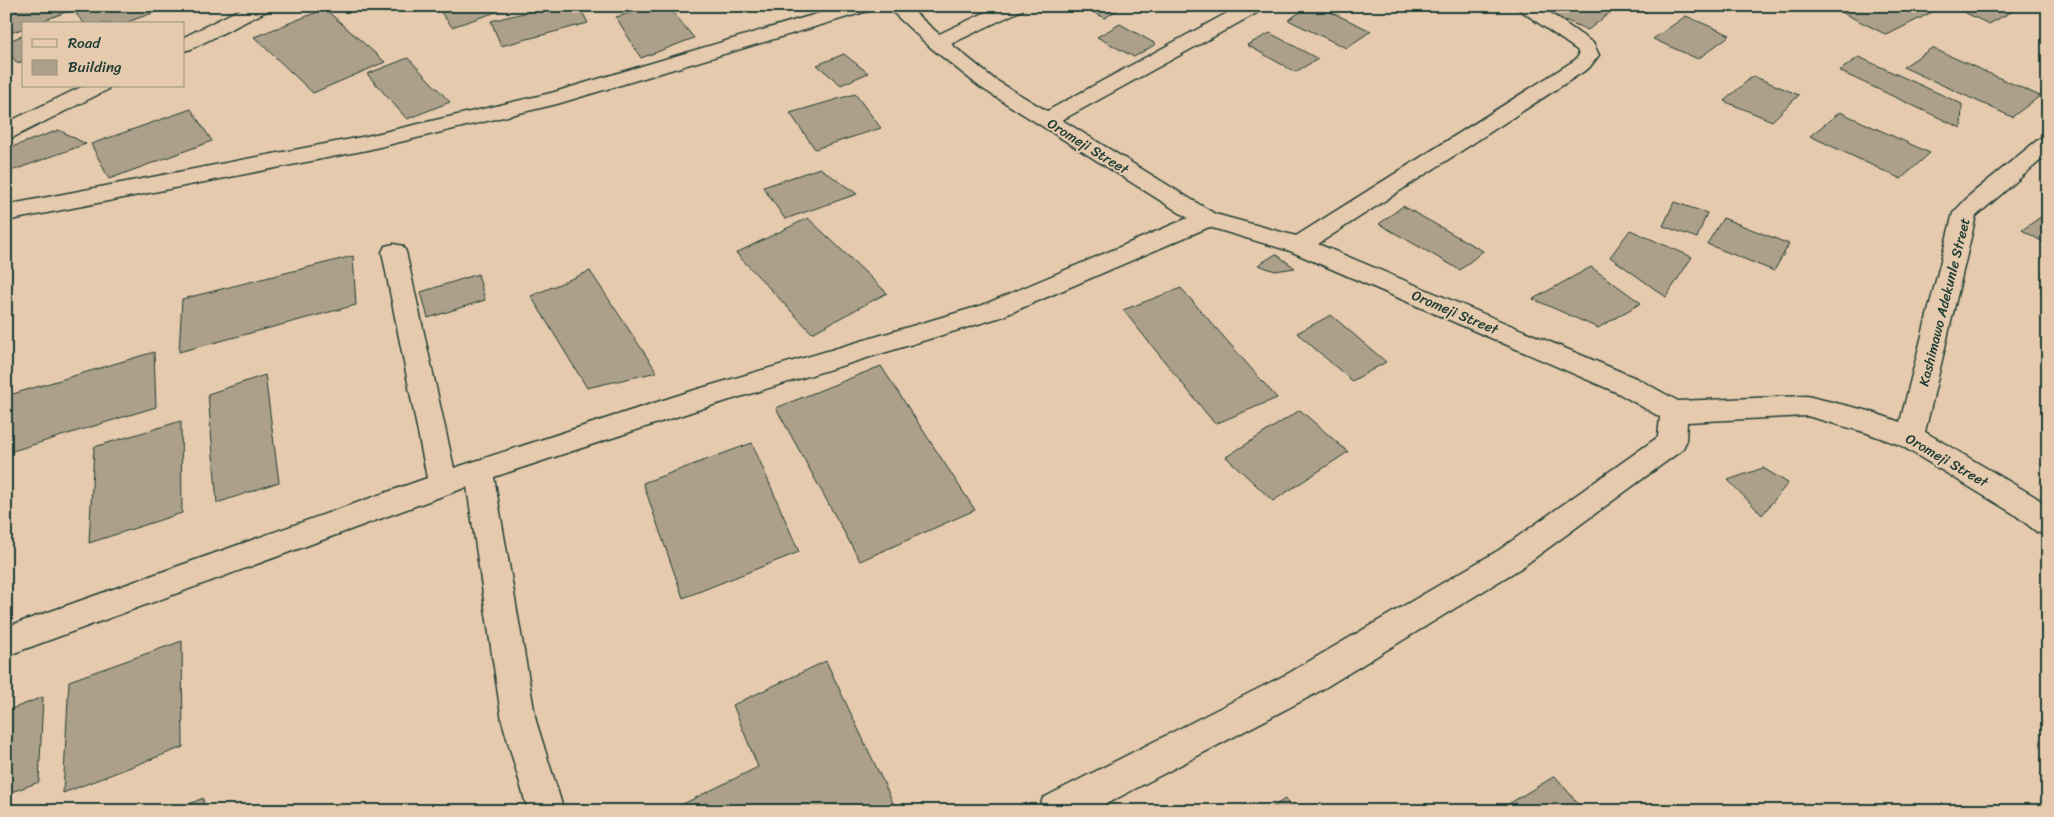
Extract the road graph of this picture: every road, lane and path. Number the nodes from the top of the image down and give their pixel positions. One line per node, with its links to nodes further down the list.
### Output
1 (262, 6): 8 (street)
2 (864, 6): 13 (street)
3 (894, 6): 7 (street, Oromeji Street)
4 (1016, 6): 7 (street)
5 (1255, 6): 10 (street)
6 (1527, 6): 15 (street)
7 (937, 43): 10 (street, Oromeji Street)
8 (185, 44)
9 (96, 88): 11 (street)
10 (1046, 120): 14 (street, Oromeji Street)
11 (6, 132)
12 (2048, 144): 18 (street, Kashimawo Adekunle Street)
13 (6, 213)
14 (1207, 219): 15 (street, Oromeji Street); 19 (street)
15 (1299, 245): 17 (street, Oromeji Street)
16 (394, 252): 20 (street)
17 (1674, 412): 18 (street, Oromeji Street); 24 (street)
18 (1910, 437): 21 (street, Oromeji Street)
19 (479, 471): 20 (street); 23 (street)
20 (443, 484): 22 (street)
21 (2048, 523)
22 (6, 642)
23 (546, 811)
24 (1056, 811)

